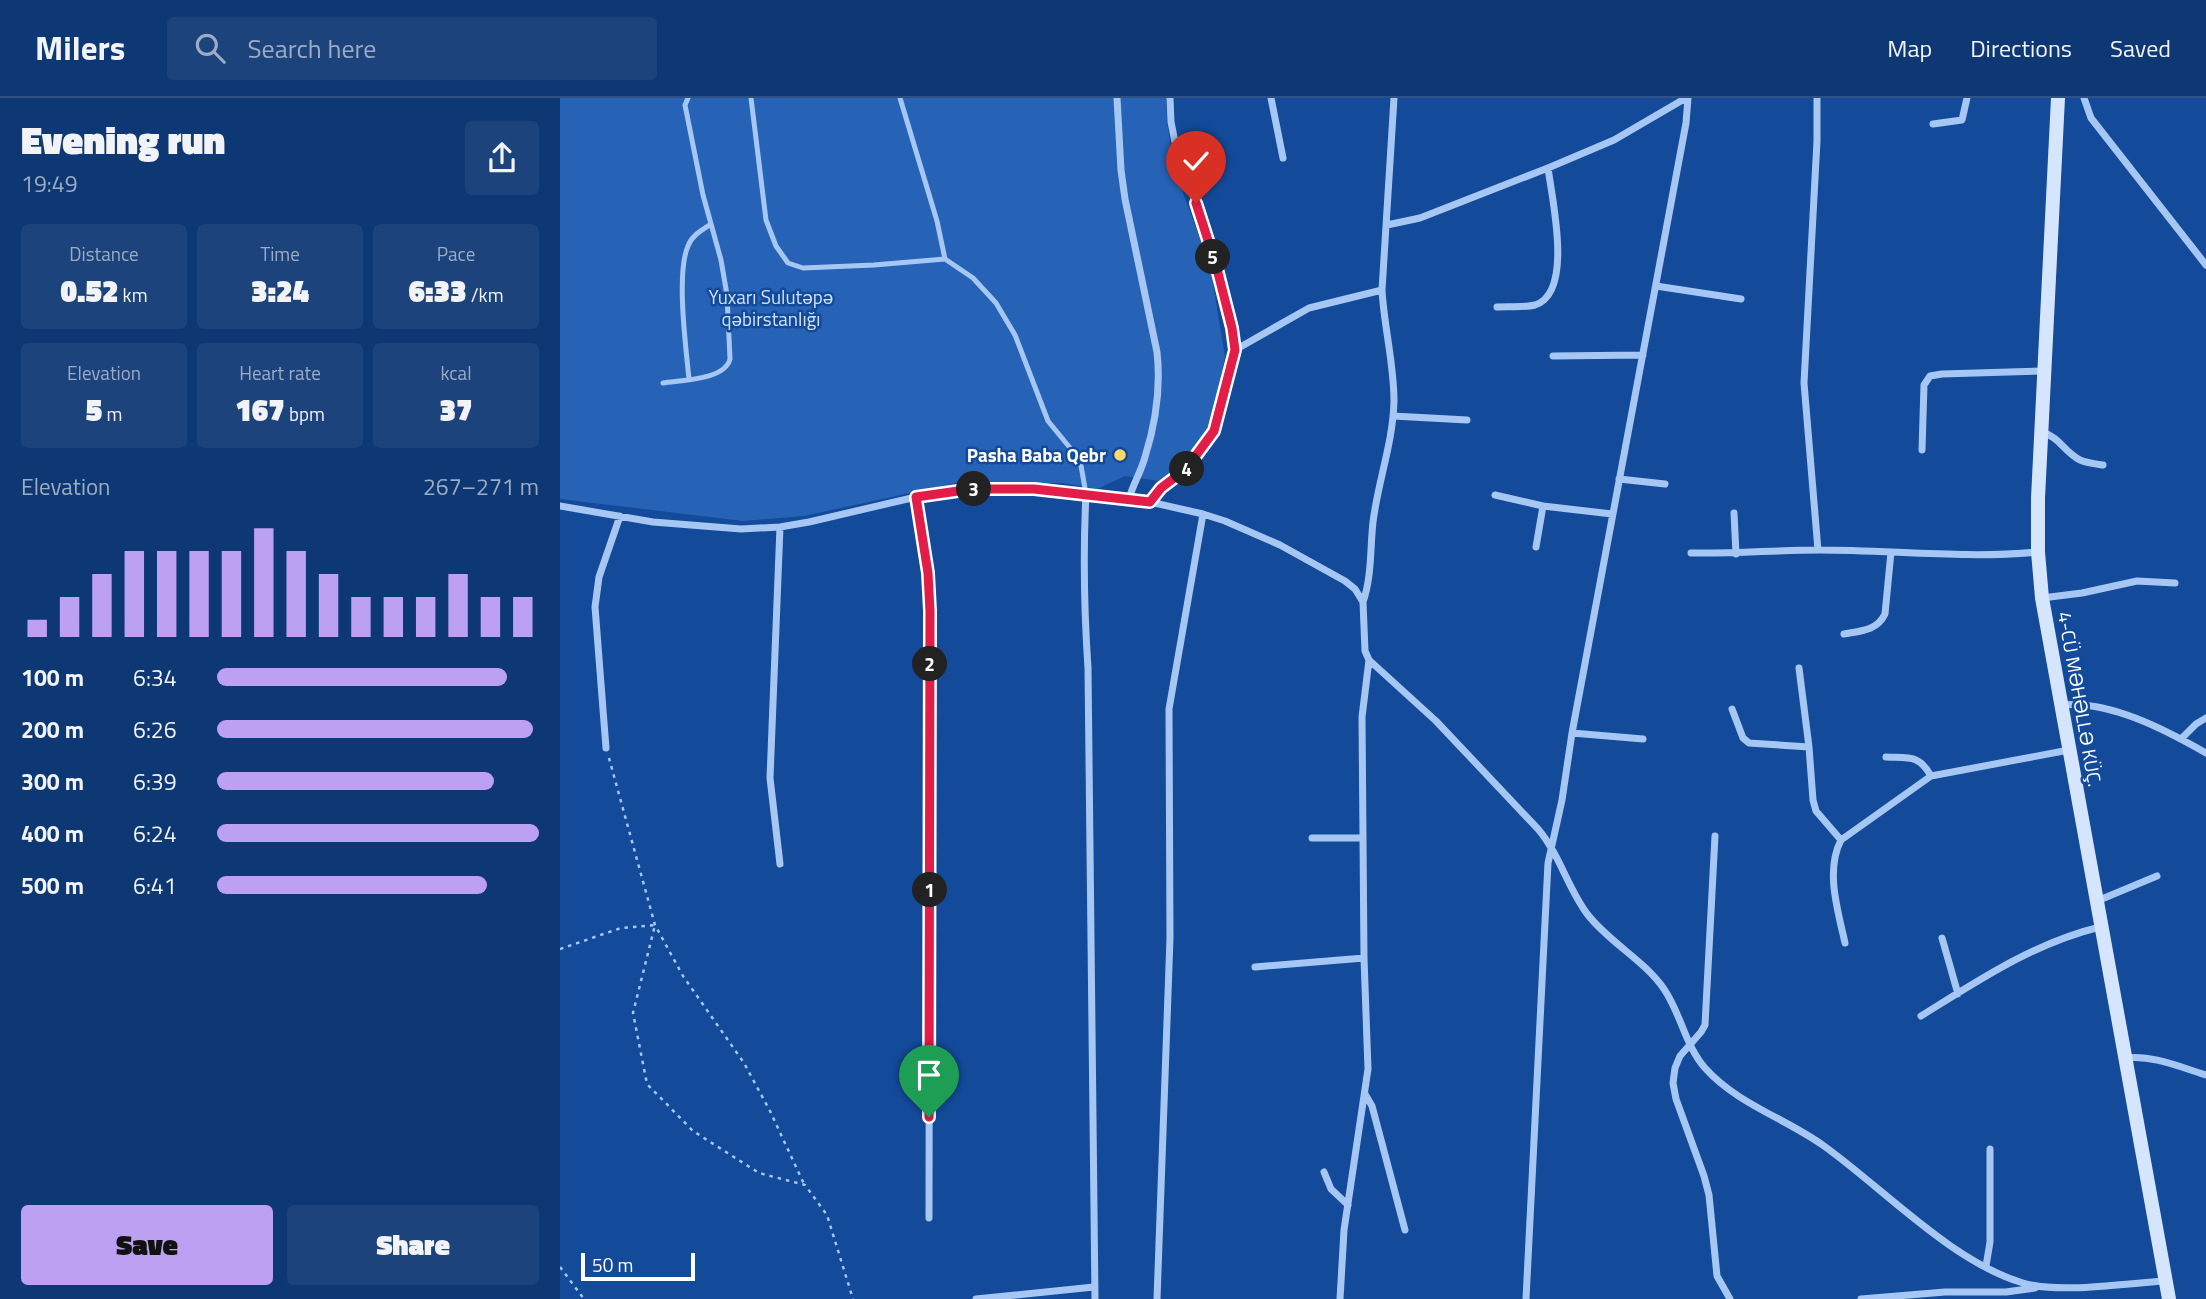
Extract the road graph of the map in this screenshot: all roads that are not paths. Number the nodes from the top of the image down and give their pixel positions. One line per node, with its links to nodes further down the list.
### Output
1 (688, 98): 16 (lane)
2 (751, 98): 18 (lane)
3 (900, 98): 18 (lane)
4 (1117, 98): 40 (street)
5 (1170, 98): 24 (street)
6 (1270, 98): 14 (street)
7 (1394, 98): 17 (street)
8 (1687, 98): 15 (street); 20 (street)
9 (1817, 98): 50 (street)
10 (1968, 98): 13 (street)
11 (2058, 98): 27 (street, 4-CÜ MƏHƏLLƏ KÜÇ.)
12 (2084, 98): 19 (street)
13 (1933, 124)
14 (1283, 158)
15 (1548, 169): 17 (street); 23 (street)
16 (711, 224): 28 (lane); 28 (lane)
17 (1387, 225): 21 (street)
18 (945, 259): 37 (lane)
19 (2206, 265)
20 (1656, 286): 22 (street); 25 (street)
21 (1382, 290): 24 (street); 30 (street)
22 (1741, 299)
23 (1497, 307)
24 (1235, 350): 41 (street)
25 (1643, 355): 26 (street); 35 (street)
26 (1553, 356)
27 (2044, 370): 32 (street, 4-CÜ MƏHƏLLƏ KÜÇ.); 33 (street)
28 (689, 379): 29 (lane)
29 (663, 383)
30 (1393, 416): 31 (street); 57 (street)
31 (1467, 420)
32 (2042, 432): 34 (street); 52 (street, 4-CÜ MƏHƏLLƏ KÜÇ.)
33 (1922, 450)
34 (2103, 465)
35 (1619, 480): 36 (street); 46 (street)
36 (1665, 484)
37 (1086, 494): 39 (street); 40 (street); 99 (street)
38 (1495, 495): 43 (street)
39 (916, 497): 48 (street); 95 (street)
40 (1129, 499): 41 (street)
41 (1150, 502): 45 (street)
42 (560, 506): 47 (street)
43 (1543, 506): 46 (street); 49 (street)
44 (1734, 513): 54 (street)
45 (1203, 514): 57 (street); 104 (street)
46 (1612, 514): 64 (street)
47 (620, 516): 48 (street); 68 (street)
48 (780, 527): 78 (street)
49 (1536, 547)
50 (1818, 550): 51 (street); 54 (street)
51 (1891, 552): 52 (street); 58 (street)
52 (2038, 552): 56 (street, 4-CÜ MƏHƏLLƏ KÜÇ.)
53 (1691, 554): 54 (street)
54 (1736, 554)
55 (2175, 583): 56 (street)
56 (2042, 598): 61 (street, 4-CÜ MƏHƏLLƏ KÜÇ.)
57 (1363, 601): 59 (street)
58 (1844, 634)
59 (1369, 660): 75 (street); 77 (street)
60 (1799, 668): 67 (street)
61 (2062, 705): 66 (street); 69 (street, 4-CÜ MƏHƏLLƏ KÜÇ.)
62 (1732, 709): 67 (street)
63 (2206, 718): 66 (street)
64 (1572, 733): 65 (street); 77 (street)
65 (1643, 739)
66 (2181, 739): 70 (street)
67 (1809, 747): 76 (street)
68 (606, 748)
69 (2070, 750): 72 (street); 80 (street, 4-CÜ MƏHƏLLƏ KÜÇ.)
70 (2206, 753)
71 (1886, 757): 72 (street)
72 (1931, 776): 76 (street)
73 (1715, 836): 88 (street)
74 (1312, 838): 75 (street)
75 (1363, 838): 84 (street)
76 (1841, 840): 83 (street)
77 (1551, 846): 88 (street); 106 (street)
78 (780, 864)
79 (2157, 876): 80 (street)
80 (2096, 901): 81 (street, 4-CÜ MƏHƏLLƏ KÜÇ.)
81 (2100, 927): 86 (street); 89 (street, 4-CÜ MƏHƏLLƏ KÜÇ.)
82 (1942, 938): 86 (street)
83 (1845, 943)
84 (1364, 958): 85 (street); 91 (street)
85 (1255, 967)
86 (1958, 994): 87 (street)
87 (1922, 1016)
88 (1689, 1045): 97 (street); 107 (street)
89 (2126, 1058): 90 (street); 98 (street, 4-CÜ MƏHƏLLƏ KÜÇ.)
90 (2206, 1074)
91 (1365, 1094): 94 (street); 96 (street)
92 (1990, 1149): 97 (street)
93 (1324, 1172): 94 (street)
94 (1348, 1205): 105 (street)
95 (929, 1218)
96 (1405, 1230)
97 (1986, 1266): 100 (street)
98 (2165, 1281): 100 (street); 109 (street, 4-CÜ MƏHƏLLƏ KÜÇ.)
99 (1094, 1287): 102 (street); 103 (street)
100 (2039, 1287): 101 (street)
101 (1944, 1296): 108 (street)
102 (976, 1299)
103 (1095, 1299)
104 (1157, 1299)
105 (1340, 1299)
106 (1526, 1299)
107 (1730, 1299)
108 (1861, 1299)
109 (2169, 1299)

